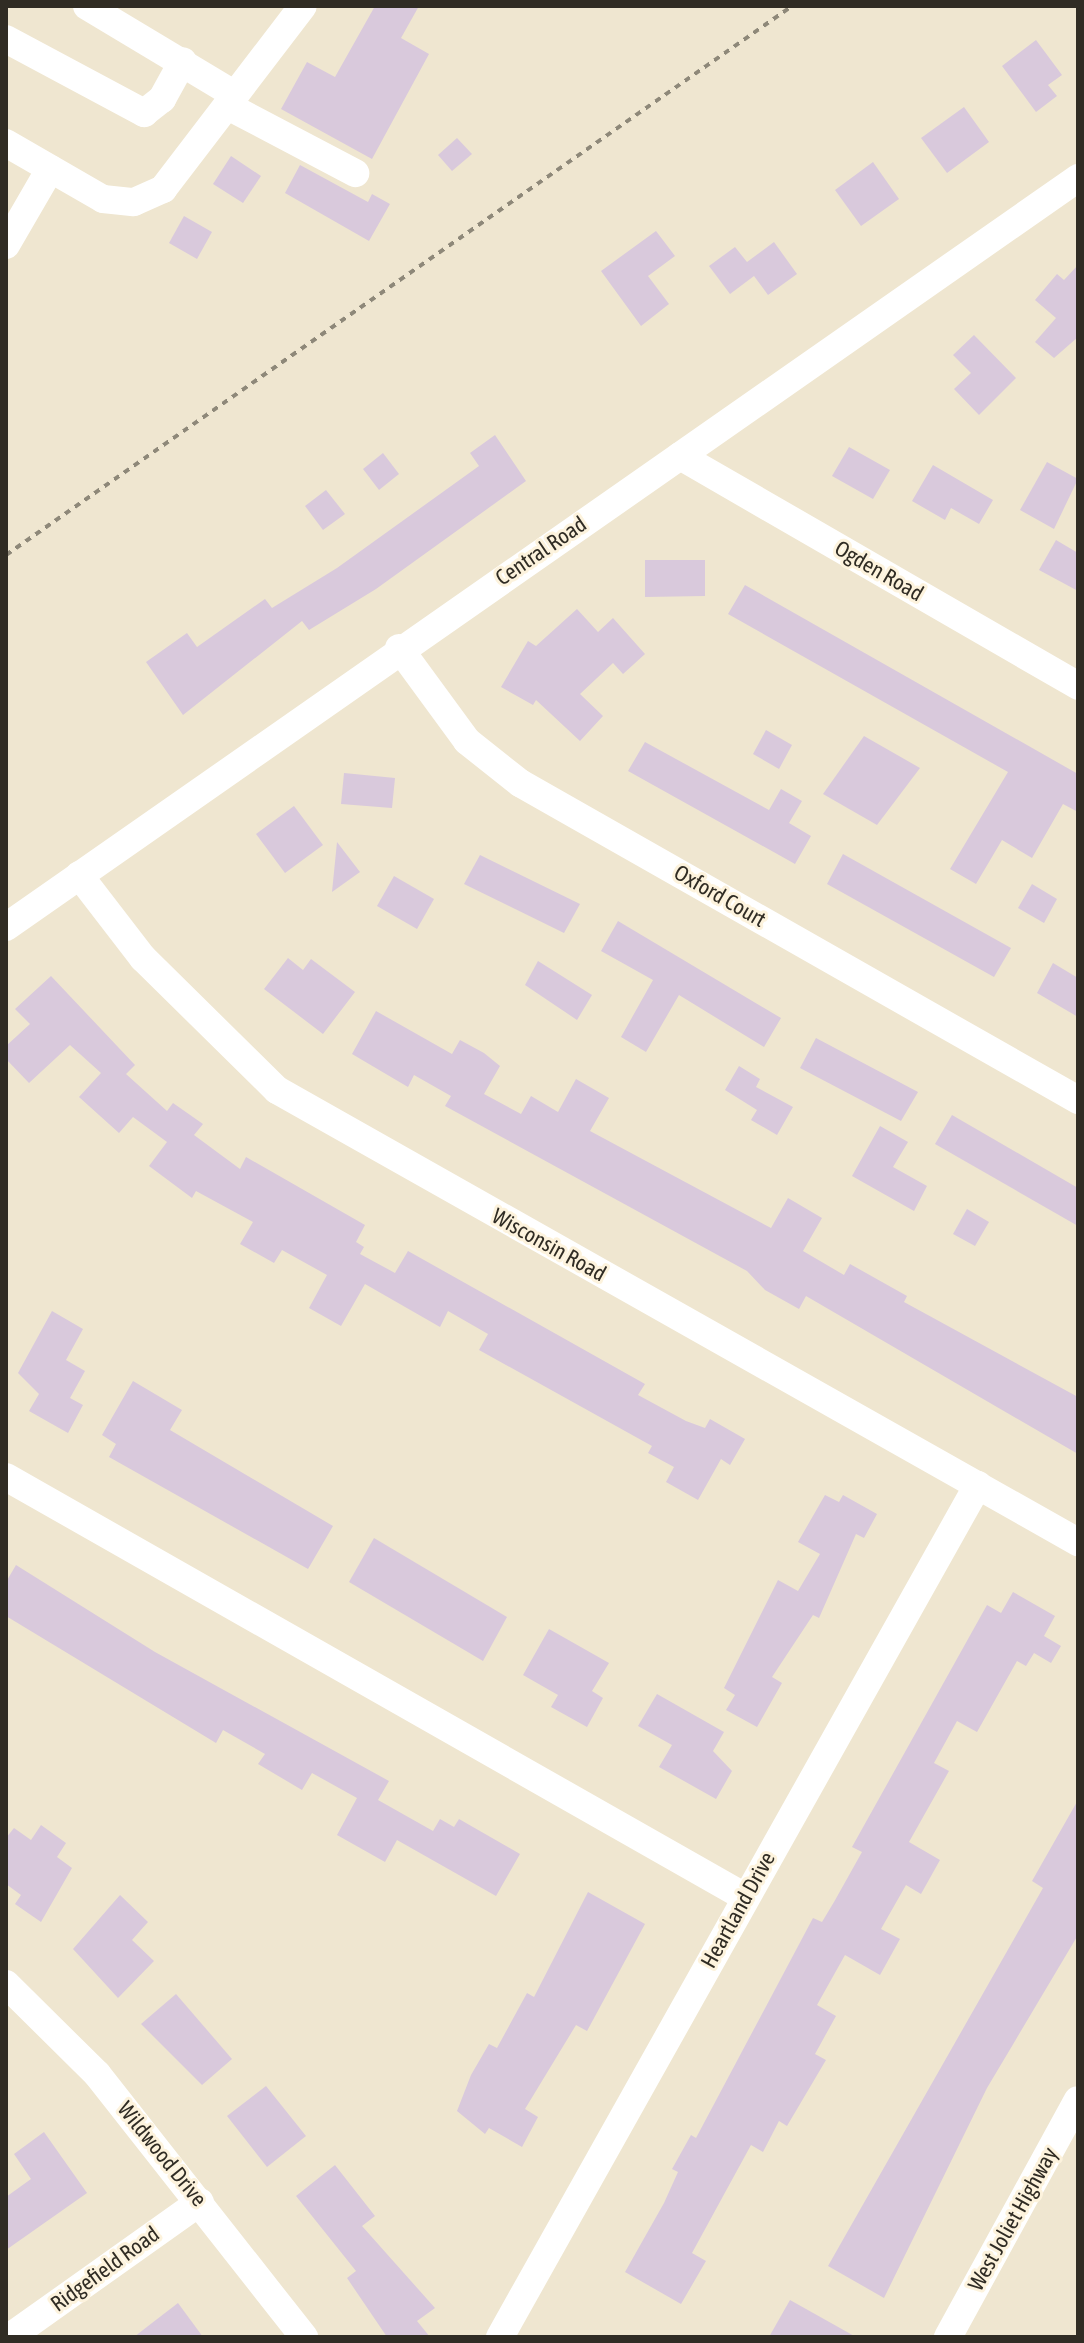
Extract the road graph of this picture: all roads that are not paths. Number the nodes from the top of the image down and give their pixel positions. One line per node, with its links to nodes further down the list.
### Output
1 (87, 6): 4 (street)
2 (303, 6): 5 (street)
3 (6, 39): 4 (street)
4 (183, 61): 5 (street)
5 (232, 100): 7 (street); 8 (street)
6 (6, 143): 7 (street)
7 (50, 169): 10 (street)
8 (355, 173)
9 (1078, 178): 11 (street, Central Road)
10 (6, 245)
11 (680, 456): 12 (street, Central Road); 13 (street, Ogden Road)
12 (399, 648): 14 (street, Central Road); 16 (street, Oxford Court)
13 (1078, 686)
14 (79, 875): 15 (street, Central Road); 18 (street, Wisconsin Road)
15 (6, 927)
16 (1078, 1100)
17 (6, 1477): 20 (street)
18 (978, 1485): 19 (street, Wisconsin Road); 20 (street, Heartland Drive)
19 (1078, 1542)
20 (745, 1897): 27 (street, Heartland Drive)
21 (6, 1984): 23 (street, Wildwood Drive)
22 (1078, 2100): 24 (street, West Joliet Highway)
23 (200, 2202): 25 (street, Ridgefield Road); 26 (street, Wildwood Drive)
24 (952, 2336)
25 (10, 2337)
26 (304, 2337)
27 (500, 2337)

